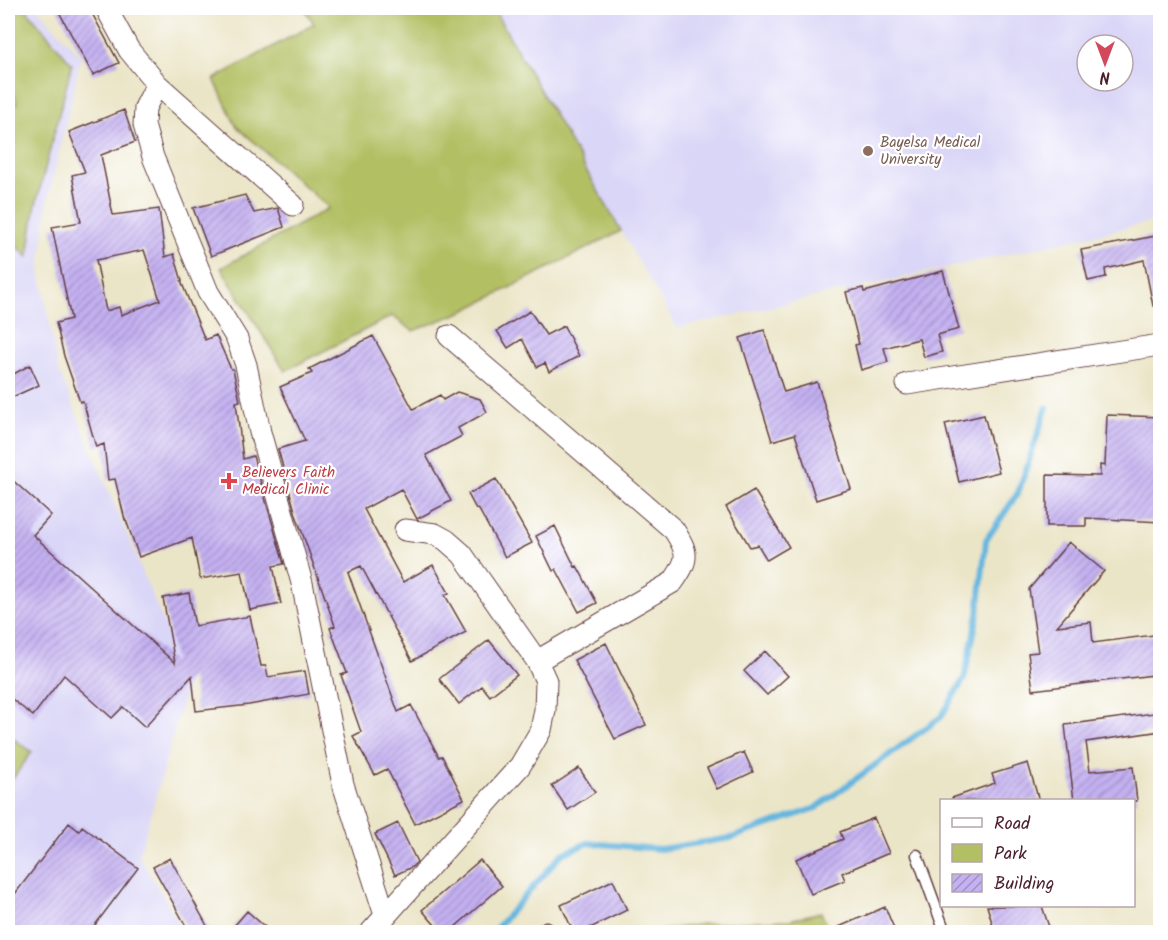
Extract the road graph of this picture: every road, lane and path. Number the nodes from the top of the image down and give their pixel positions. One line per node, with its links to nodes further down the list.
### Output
1 (106, 8): 2 (street)
2 (157, 84): 3 (street); 10 (street)
3 (293, 205)
4 (449, 336): 8 (street)
5 (1161, 345): 6 (street)
6 (907, 384)
7 (405, 530): 8 (street)
8 (537, 661): 10 (street)
9 (917, 855): 12 (lane)
10 (385, 915): 11 (street)
11 (371, 933)
12 (945, 933)

